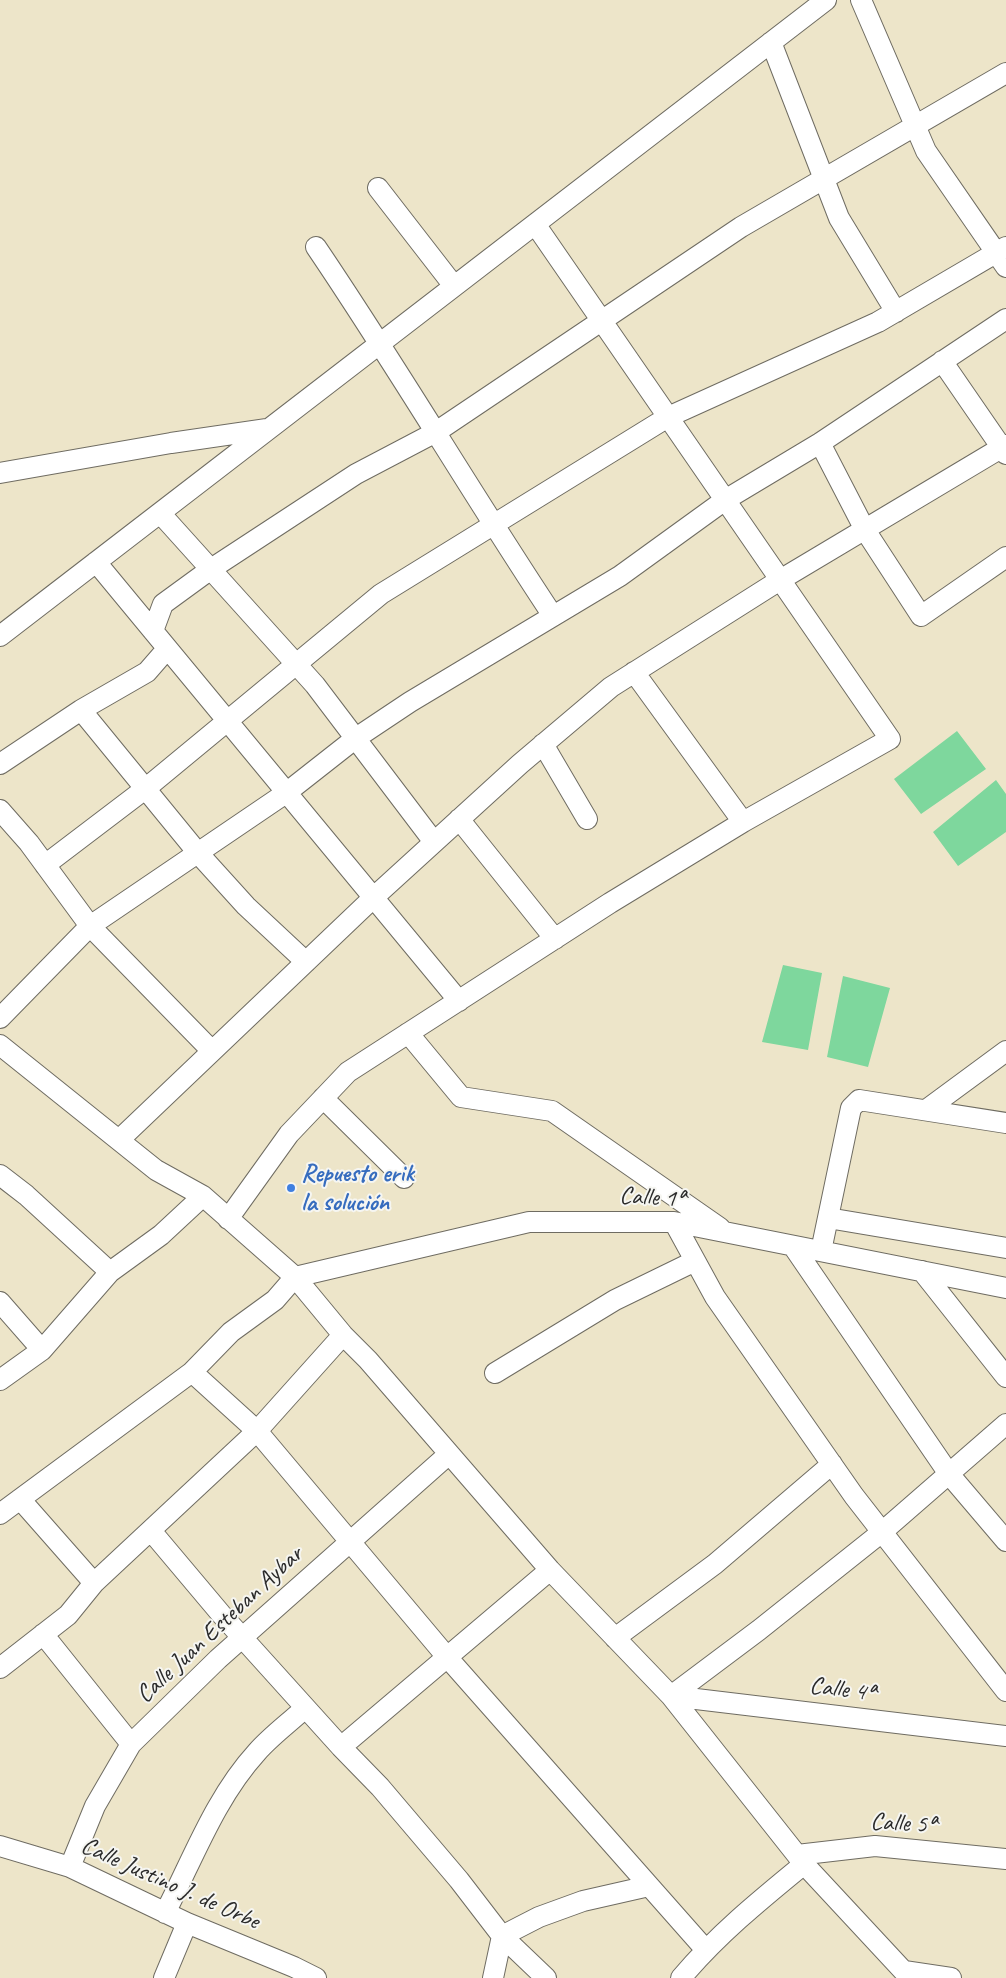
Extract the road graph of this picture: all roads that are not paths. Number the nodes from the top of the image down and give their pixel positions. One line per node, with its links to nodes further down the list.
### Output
1 (826, 0): 3 (street)
2 (861, 0): 5 (street)
3 (771, 42): 6 (street); 8 (street)
4 (1006, 73): 5 (street)
5 (915, 126): 6 (street); 10 (street)
6 (823, 179): 12 (street); 14 (street)
7 (378, 188): 11 (street)
8 (534, 224): 11 (street); 14 (street)
9 (316, 247): 15 (street)
10 (1003, 256): 12 (street)
11 (454, 286): 15 (street)
12 (896, 312): 17 (street)
13 (1006, 319): 16 (street)
14 (602, 321): 17 (street); 19 (street)
15 (380, 343): 18 (street); 19 (street)
16 (942, 361): 20 (street); 21 (street)
17 (668, 417): 23 (street); 25 (street)
18 (268, 429): 22 (street); 24 (street)
19 (436, 432): 25 (street); 29 (street)
20 (820, 443): 23 (street); 26 (street)
21 (1004, 449): 26 (street)
22 (0, 473)
23 (725, 500): 30 (street); 31 (street)
24 (160, 513): 28 (street); 29 (street)
25 (493, 525): 31 (street); 35 (street)
26 (865, 530): 27 (street); 30 (street)
27 (1006, 557)
28 (96, 562): 32 (street); 33 (street)
29 (211, 569): 32 (street); 35 (street)
30 (780, 580): 36 (street); 47 (street)
31 (553, 616): 39 (street)
32 (152, 631): 34 (street)
33 (0, 636)
34 (168, 649): 37 (street); 38 (street)
35 (296, 663): 38 (street); 39 (street)
36 (634, 672): 40 (street); 47 (street)
37 (81, 710): 41 (street); 42 (street)
38 (227, 722): 42 (street); 43 (street)
39 (356, 738): 43 (street); 48 (street)
40 (543, 744): 45 (street); 46 (street)
41 (0, 764)
42 (145, 789): 49 (street); 50 (street)
43 (286, 793): 49 (street); 51 (street)
44 (0, 810): 50 (street)
45 (587, 819)
46 (459, 820): 48 (street); 53 (street)
47 (743, 822): 53 (street)
48 (434, 842): 51 (street)
49 (198, 853): 52 (street); 54 (street)
50 (45, 865): 52 (street)
51 (373, 898): 54 (street); 55 (street)
52 (90, 926): 56 (street); 59 (street)
53 (555, 939): 55 (street)
54 (306, 962): 59 (street)
55 (459, 1001): 57 (street)
56 (0, 1018)
57 (408, 1033): 61 (street); 71 (street)
58 (0, 1044): 64 (street)
59 (212, 1051): 64 (street)
60 (1006, 1051): 62 (street)
61 (323, 1098): 66 (street); 69 (street)
62 (926, 1110): 63 (street); 68 (street)
63 (1006, 1123)
64 (119, 1140): 67 (street)
65 (0, 1175): 77 (street)
66 (404, 1178)
67 (203, 1196): 69 (street); 77 (street)
68 (828, 1218): 73 (street); 74 (street)
69 (228, 1219): 78 (street)
70 (674, 1222): 71 (street, Calle 1ª); 75 (street); 78 (street, Calle 1ª)
71 (728, 1233): 72 (street, Calle 1ª)
72 (792, 1246): 74 (street, Calle 1ª); 91 (street)
73 (1006, 1248)
74 (820, 1252): 76 (street, Calle 1ª)
75 (695, 1261): 84 (street); 90 (street)
76 (922, 1271): 79 (street, Calle 1ª); 85 (street)
77 (110, 1272): 82 (street)
78 (295, 1277): 81 (street); 83 (street)
79 (1006, 1288)
80 (0, 1302): 82 (street)
81 (343, 1335): 88 (street); 89 (street)
82 (42, 1350): 86 (street)
83 (192, 1372): 88 (street); 92 (street)
84 (495, 1373)
85 (1006, 1377)
86 (0, 1380)
87 (1006, 1424): 91 (street)
88 (257, 1432): 94 (street); 96 (street)
89 (449, 1454): 96 (street, Calle Juan Esteban Aybar); 98 (street)
90 (832, 1464): 95 (street); 102 (street)
91 (949, 1474): 95 (street); 97 (street)
92 (20, 1499): 93 (street); 99 (street)
93 (0, 1514)
94 (152, 1532): 99 (street); 101 (street)
95 (882, 1532): 105 (street); 106 (street)
96 (350, 1540): 101 (street, Calle Juan Esteban Aybar); 103 (street)
97 (1006, 1541)
98 (550, 1570): 102 (street); 103 (street)
99 (94, 1583): 100 (street)
100 (43, 1634): 104 (street); 109 (street)
101 (244, 1638): 107 (street); 109 (street, Calle Juan Esteban Aybar)
102 (615, 1638): 106 (street)
103 (447, 1657): 110 (street); 115 (street)
104 (0, 1668)
105 (1006, 1691)
106 (671, 1696): 108 (street, Calle 4ª); 113 (street)
107 (305, 1708): 110 (street); 116 (street)
108 (1006, 1736)
109 (131, 1744): 114 (street, Calle Juan Esteban Aybar)
110 (341, 1747): 118 (street)
111 (0, 1846): 114 (street, Calle Justino J. de Orbe)
112 (1006, 1859): 113 (street, Calle 5ª)
113 (800, 1860): 119 (street); 120 (street)
114 (70, 1867): 116 (street, Calle Justino J. de Orbe)
115 (650, 1886): 118 (street); 119 (street)
116 (165, 1913): 117 (street, Calle Justino J. de Orbe)
117 (186, 1923): 121 (street); 122 (street, Calle Justino J. de Orbe)
118 (502, 1936): 123 (street); 124 (street)
119 (705, 1949): 125 (street)
120 (904, 1976): 126 (street)
121 (164, 1978)
122 (316, 1978)
123 (493, 1978)
124 (546, 1978)
125 (681, 1978)
126 (951, 1978)

